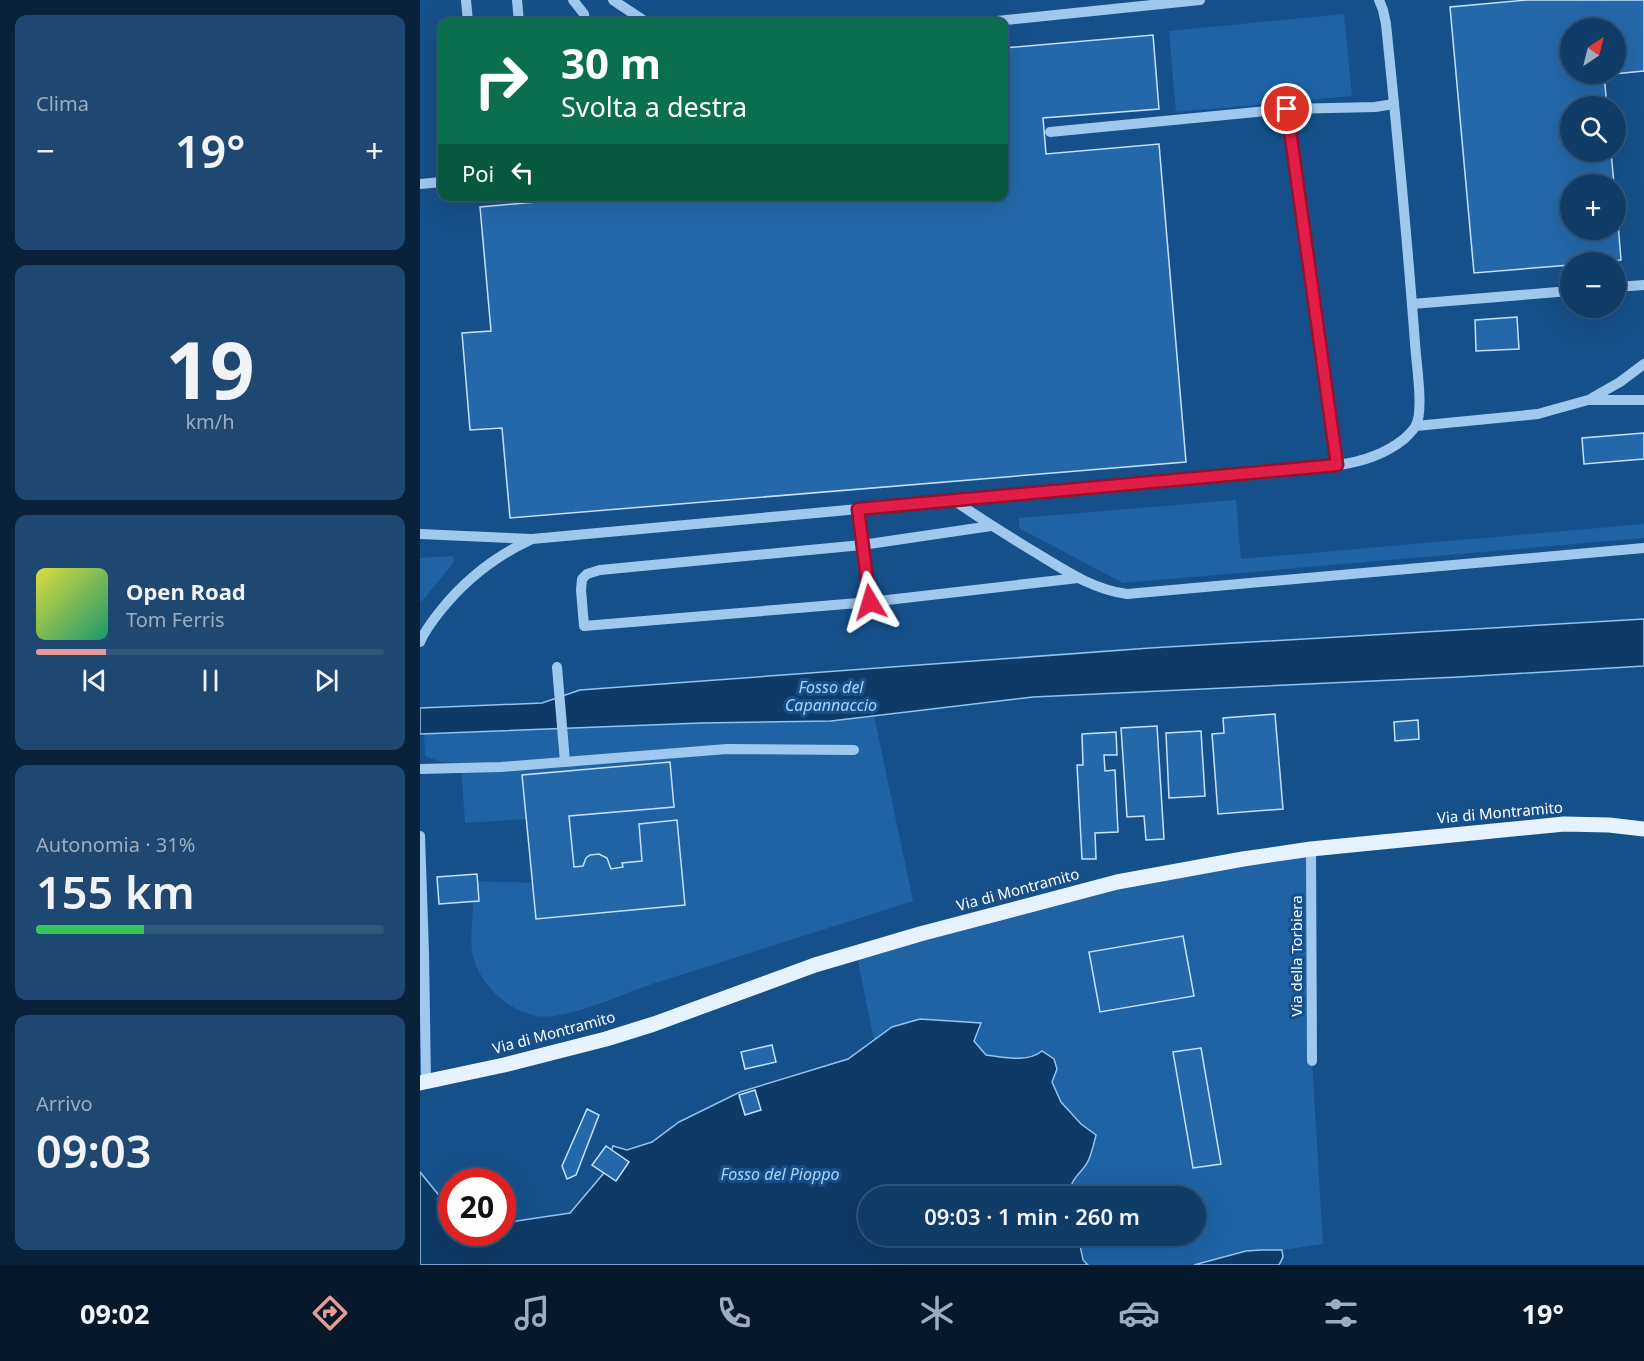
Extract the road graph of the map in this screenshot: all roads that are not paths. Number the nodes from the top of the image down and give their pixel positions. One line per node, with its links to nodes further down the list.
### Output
1 (466, 0): 7 (street)
2 (517, 0): 8 (street)
3 (573, 0): 9 (street)
4 (613, 0): 10 (street)
5 (1200, 0): 11 (street)
6 (1379, 0): 12 (street)
7 (468, 18)
8 (519, 18)
9 (585, 18)
10 (640, 18)
11 (1008, 20)
12 (1394, 104): 13 (street); 20 (street)
13 (1287, 109): 14 (street); 25 (street)
14 (1050, 132)
15 (438, 182): 16 (street)
16 (420, 184)
17 (1644, 285): 18 (street)
18 (1626, 286)
19 (1560, 292): 20 (street)
20 (1412, 304): 24 (street)
21 (1644, 363): 22 (street)
22 (1588, 400): 23 (street); 24 (street)
23 (1644, 400)
24 (1416, 426): 25 (street)
25 (1337, 465): 26 (street)
26 (955, 501): 27 (street); 28 (street)
27 (858, 509): 30 (street); 31 (street)
28 (991, 526): 31 (street); 33 (street)
29 (420, 534): 30 (street)
30 (532, 539): 35 (street)
31 (862, 545): 34 (street); 34 (street)
32 (1644, 548): 33 (street)
33 (1078, 578): 34 (street)
34 (870, 602)
35 (420, 642)
36 (557, 667): 38 (street)
37 (854, 750): 38 (street)
38 (565, 762): 39 (street)
39 (420, 769)
40 (1644, 829): 42 (main road, Via di Montramito)
41 (420, 836): 44 (street)
42 (1311, 849): 43 (street, Via della Torbiera); 44 (main road, Via di Montramito)
43 (1312, 1061)
44 (423, 1083)

